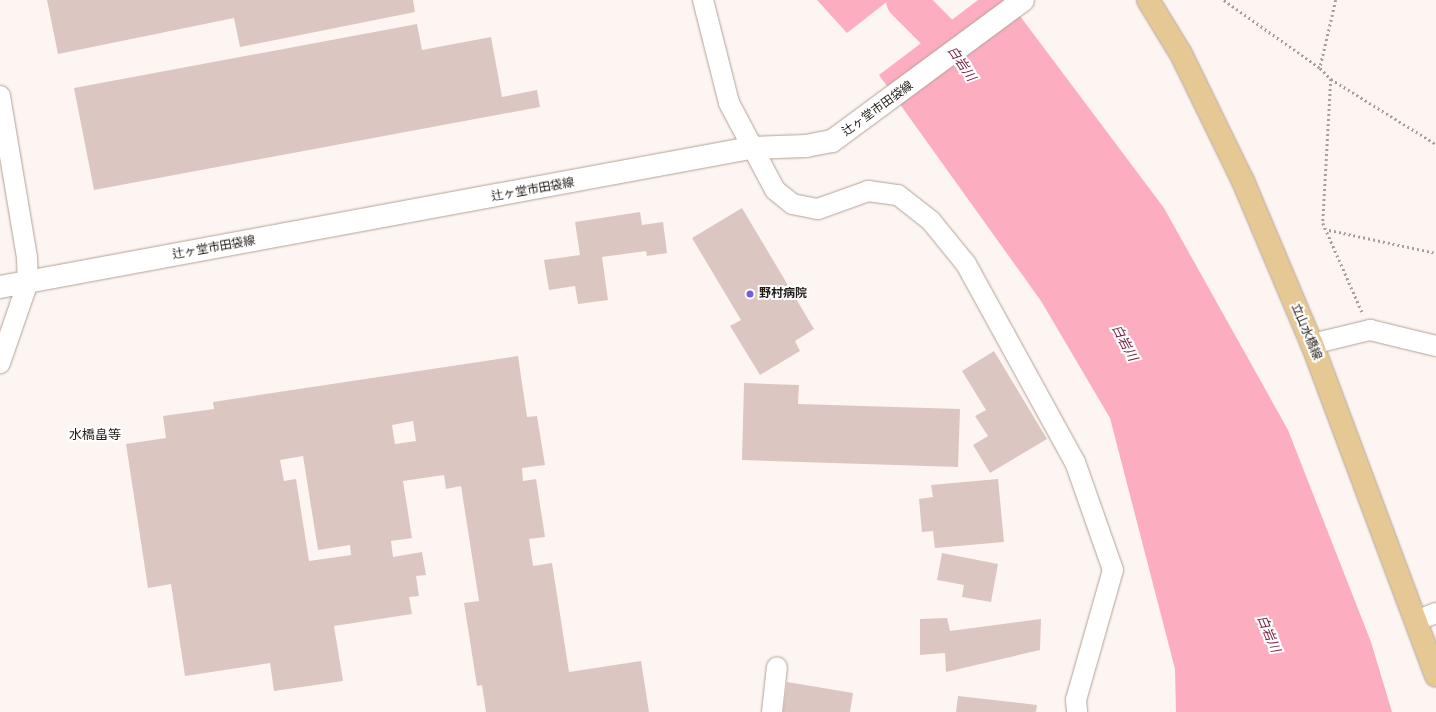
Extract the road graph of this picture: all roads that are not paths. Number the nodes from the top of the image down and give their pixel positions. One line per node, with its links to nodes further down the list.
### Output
1 (703, 0): 5 (street)
2 (1023, 0): 5 (main road, 辻ヶ堂市田袋線)
3 (1148, 0): 8 (main road, 立山水橋線)
4 (0, 96): 6 (street)
5 (750, 148): 6 (main road, 辻ヶ堂市田袋線); 15 (street)
6 (28, 282): 7 (main road, 辻ヶ堂市田袋線); 10 (street)
7 (0, 287)
8 (1312, 344): 9 (street); 11 (main road, 立山水橋線)
9 (1436, 346)
10 (0, 363)
11 (1426, 617): 13 (main road, 立山水橋線)
12 (777, 667): 14 (street)
13 (1436, 676)
14 (772, 712)
15 (1077, 712)

